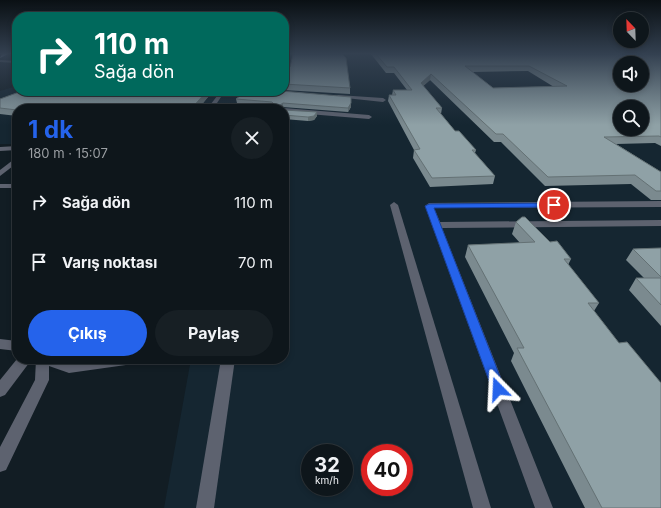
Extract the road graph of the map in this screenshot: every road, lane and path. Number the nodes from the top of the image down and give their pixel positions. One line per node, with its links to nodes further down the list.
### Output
1 (220, 96): 4 (street)
2 (332, 96): 3 (street)
3 (383, 100)
4 (214, 104)
5 (289, 110): 6 (street)
6 (368, 117)
7 (12, 148): 8 (street)
8 (0, 149)
9 (12, 163): 10 (street)
10 (0, 174)
11 (0, 186): 12 (street)
12 (12, 186)
13 (661, 204): 16 (street)
14 (394, 205): 27 (street)
15 (661, 224): 16 (street)
16 (436, 225): 28 (street)
17 (0, 344): 18 (street)
18 (12, 345)
19 (21, 364): 24 (street)
20 (43, 364): 25 (street)
21 (60, 364): 22 (street)
22 (93, 364)
23 (227, 364): 26 (street)
24 (0, 391)
25 (0, 464)
26 (205, 508)
27 (482, 508)
28 (544, 508)

